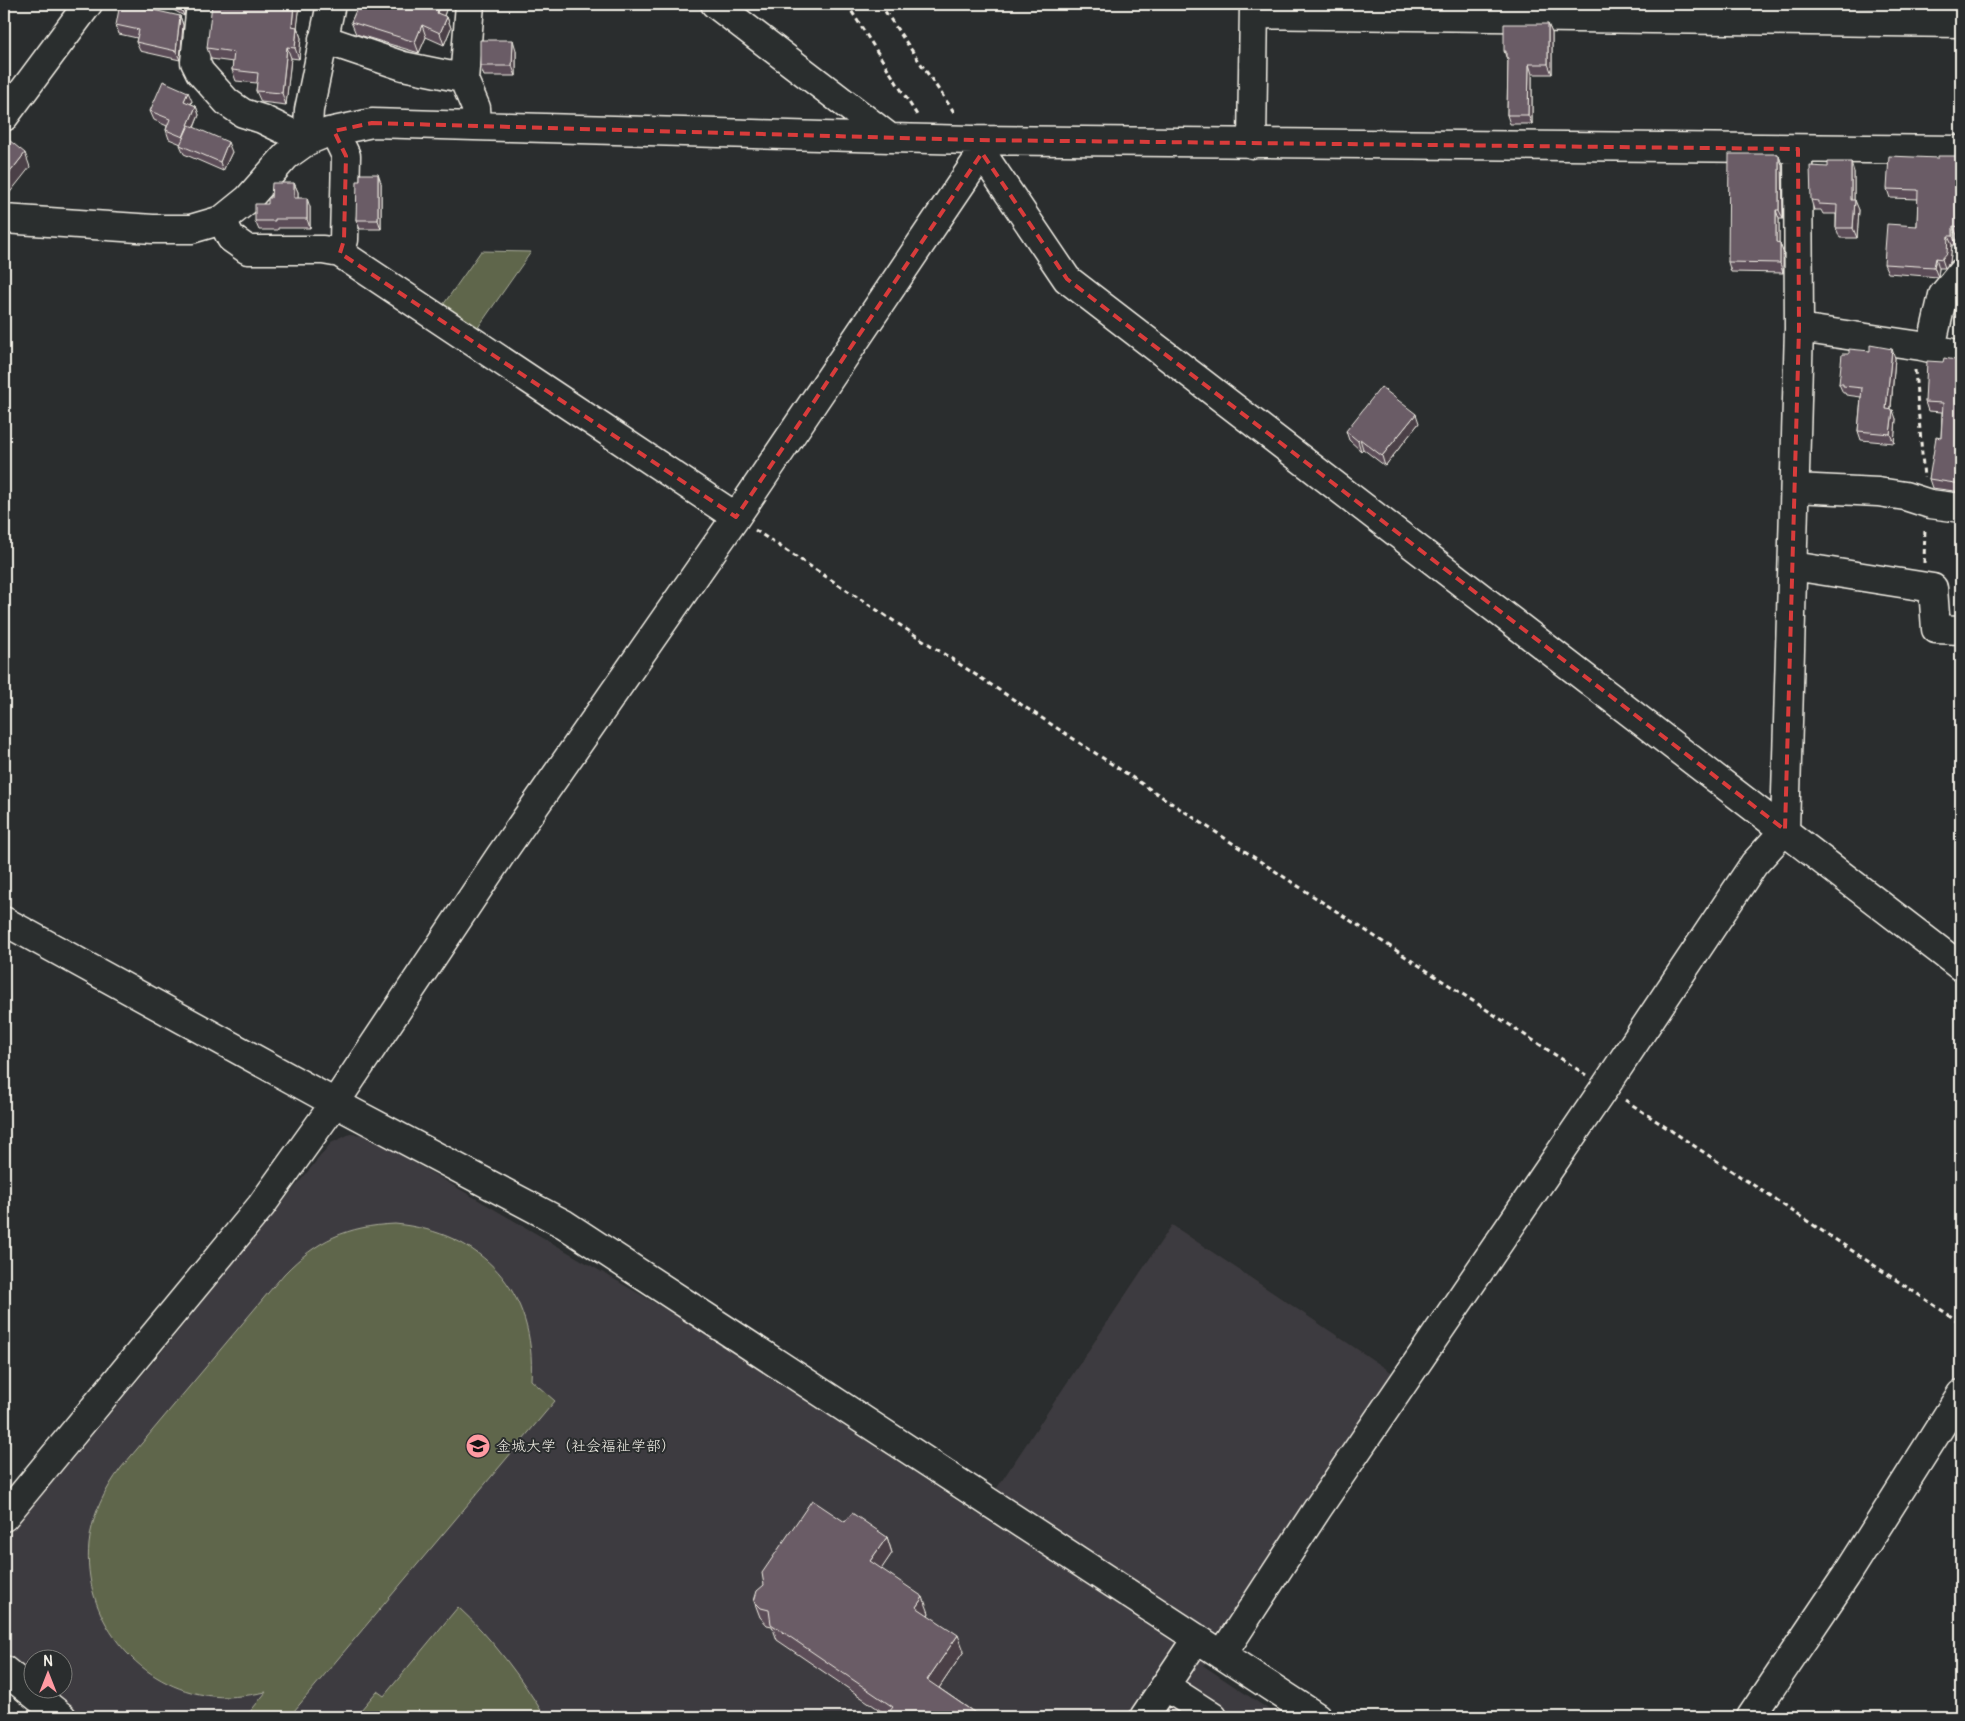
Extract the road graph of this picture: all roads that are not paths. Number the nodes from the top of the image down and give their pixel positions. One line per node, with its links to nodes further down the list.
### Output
1 (88, 4): 10 (street)
2 (201, 4): 14 (street)
3 (331, 4): 8 (street)
4 (470, 4): 9 (street)
5 (715, 4): 13 (street)
6 (1254, 9): 7 (street); 15 (street)
7 (1961, 23)
8 (323, 39): 9 (street); 14 (street)
9 (464, 80): 11 (street)
10 (4, 117)
11 (477, 125): 12 (street); 13 (street)
12 (334, 131): 14 (street); 21 (street)
13 (890, 138): 16 (street)
14 (307, 141): 20 (street)
15 (1252, 144): 16 (street); 17 (street)
16 (977, 147): 28 (street); 31 (street)
17 (1798, 149): 18 (street); 23 (street)
18 (1961, 150)
19 (4, 219): 20 (street)
20 (222, 220): 21 (street)
21 (340, 253): 28 (street)
22 (1961, 273): 24 (street)
23 (1799, 328): 24 (street); 26 (street)
24 (1922, 347): 25 (street)
25 (1961, 355)
26 (1795, 488): 27 (street); 29 (street)
27 (1961, 508)
28 (736, 517): 34 (street)
29 (1793, 566): 30 (street); 31 (street)
30 (1961, 630)
31 (1785, 830): 33 (street); 39 (street)
32 (4, 921): 34 (street)
33 (1961, 967)
34 (335, 1103): 36 (street); 38 (street)
35 (1961, 1394): 46 (street)
36 (12, 1489): 37 (street)
37 (4, 1517)
38 (1196, 1638): 39 (street); 41 (street)
39 (1222, 1655): 45 (street)
40 (4, 1670): 42 (street)
41 (1165, 1686): 43 (street); 44 (street)
42 (62, 1717)
43 (1144, 1717)
44 (1213, 1717)
45 (1317, 1717)
46 (1751, 1717)

